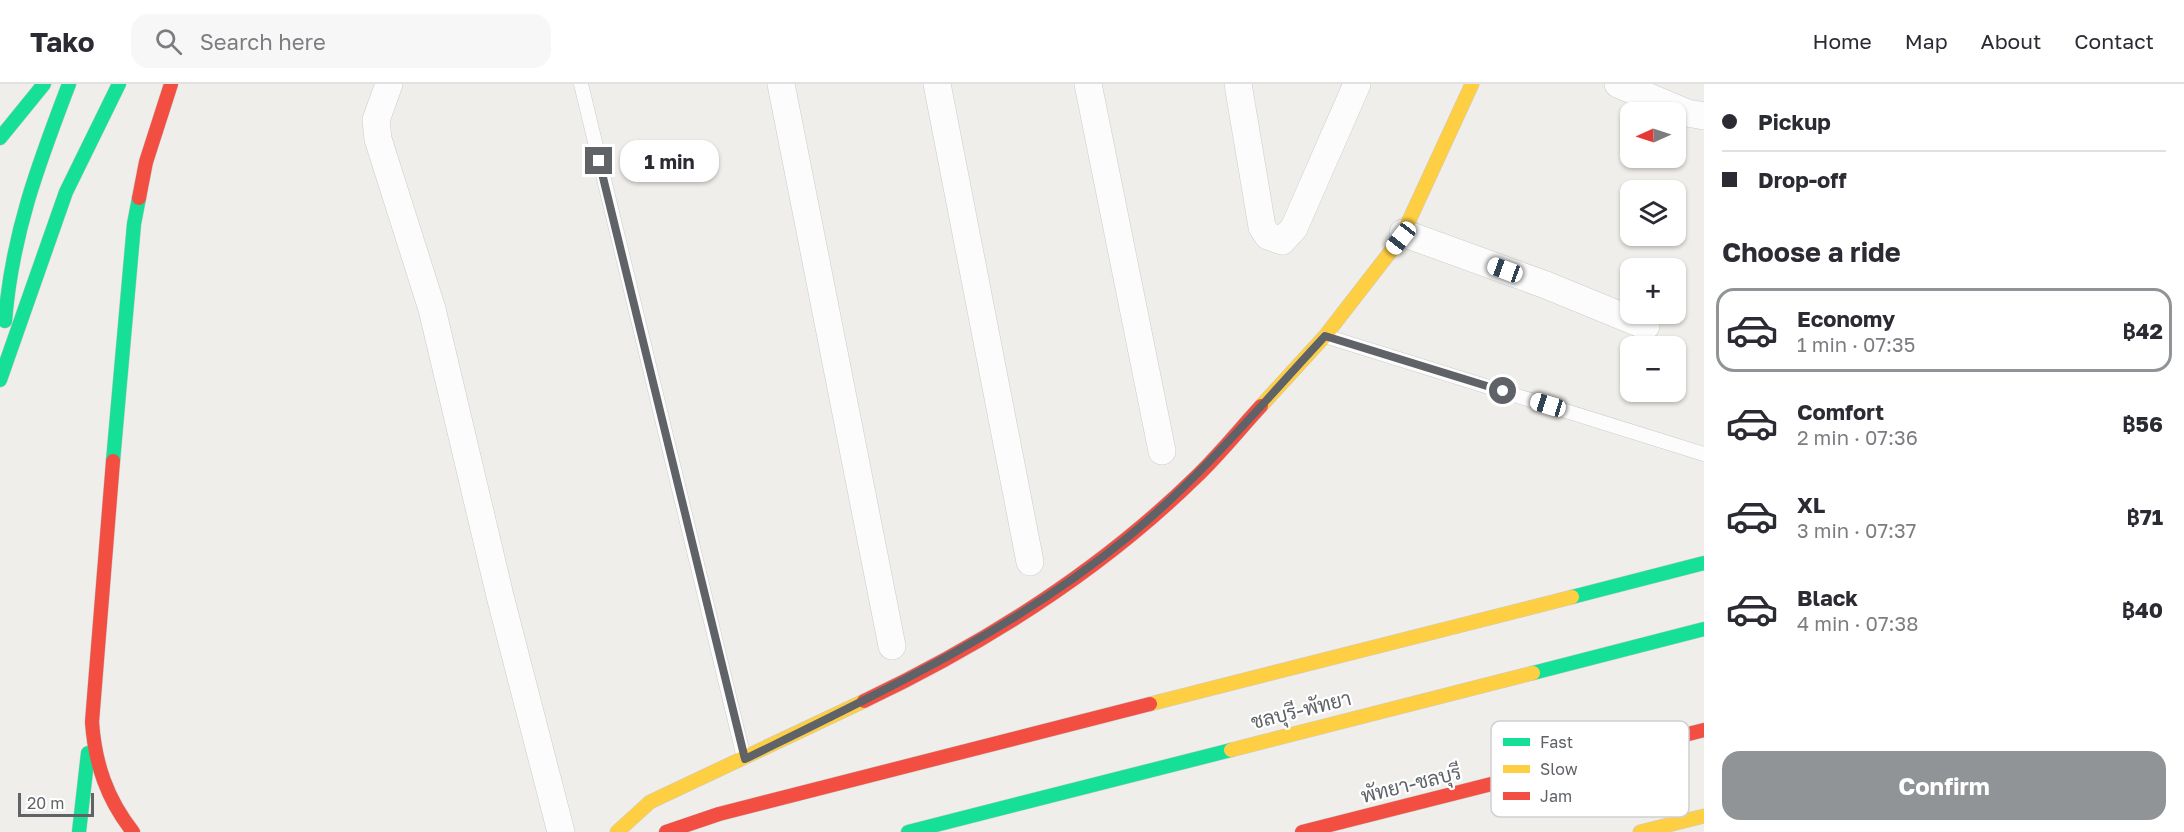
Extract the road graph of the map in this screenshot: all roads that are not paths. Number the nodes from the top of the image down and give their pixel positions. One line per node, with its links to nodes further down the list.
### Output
1 (44, 84): 15 (main road)
2 (69, 84): 19 (main road)
3 (119, 84): 20 (main road)
4 (171, 84): 27 (main road)
5 (389, 84): 35 (street)
6 (581, 84): 30 (lane)
7 (781, 84): 26 (street)
8 (937, 84): 23 (street)
9 (1088, 84): 21 (street)
10 (1238, 84): 11 (street)
11 (1357, 84)
12 (1472, 84): 16 (main road)
13 (1617, 84): 14 (street)
14 (1704, 116)
15 (0, 138)
16 (1403, 232): 17 (street); 18 (main road)
17 (1646, 326)
18 (1325, 336): 22 (lane); 30 (main road)
19 (0, 366)
20 (0, 380)
21 (1162, 451)
22 (1704, 454)
23 (1030, 561)
24 (1704, 563): 37 (main road)
25 (1704, 629): 38 (main road, ชลบุรี-พัทยา)
26 (892, 646)
27 (92, 704): 33 (main road); 34 (main road)
28 (1704, 730): 29 (main road, พัทยา-ชลบุรี)
29 (1689, 734)
30 (745, 759): 36 (main road)
31 (1491, 784): 39 (main road, พัทยา-ชลบุรี)
32 (1704, 816): 40 (main road)
33 (79, 832)
34 (133, 832)
35 (561, 832)
36 (617, 832)
37 (666, 832)
38 (908, 832)
39 (1302, 832)
40 (1640, 832)

